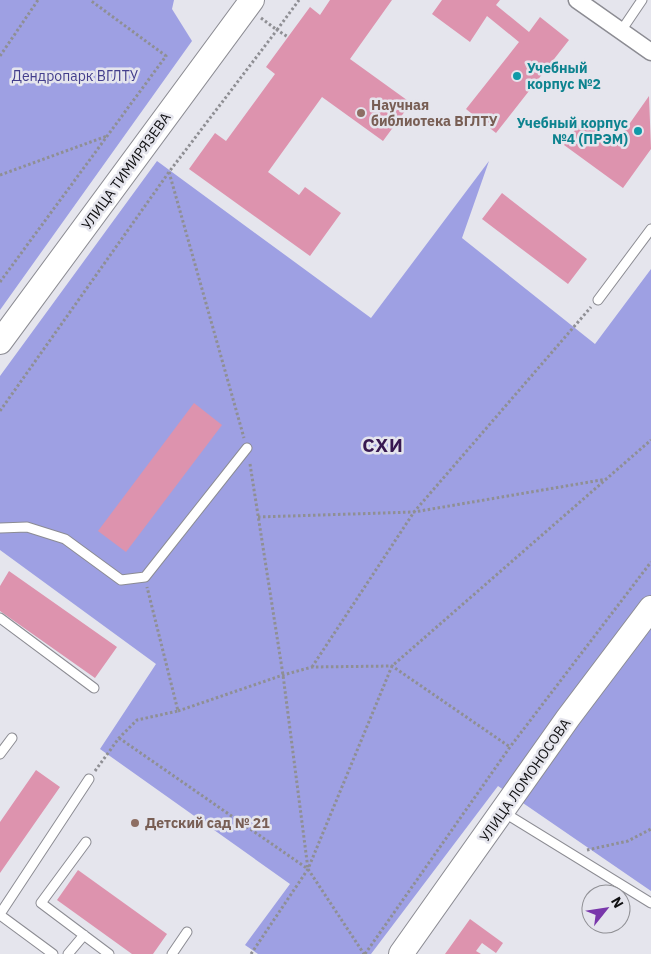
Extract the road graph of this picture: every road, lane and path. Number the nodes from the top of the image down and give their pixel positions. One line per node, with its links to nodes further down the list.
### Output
1 (38, 0): 11 (path)
2 (90, 0): 12 (path)
3 (299, 0): 7 (path)
4 (577, 0): 8 (street)
5 (642, 0): 8 (lane)
6 (250, 4): 7 (path); 18 (main road, УЛИЦА ТИМИРЯЗЕВА)
7 (277, 30): 9 (path); 13 (path)
8 (621, 31): 10 (street)
9 (288, 37)
10 (651, 52)
11 (0, 56)
12 (107, 136): 14 (path); 16 (path)
13 (169, 172): 19 (path); 21 (path)
14 (0, 175)
15 (651, 229): 17 (lane)
16 (0, 282)
17 (598, 300): 23 (path)
18 (0, 342)
19 (0, 411)
20 (651, 440): 22 (path)
21 (247, 448): 24 (path); 27 (lane)
22 (607, 479): 23 (path); 30 (path)
23 (414, 512): 24 (path); 31 (path)
24 (258, 517): 32 (path)
25 (0, 528): 27 (lane)
26 (651, 562): 37 (path)
27 (145, 577): 34 (path)
28 (651, 608): 40 (main road, УЛИЦА ЛОМОНОСОВА)
29 (0, 618): 33 (lane)
30 (392, 666): 31 (path); 37 (path); 44 (path)
31 (312, 668): 32 (path)
32 (283, 675): 34 (path); 44 (path)
33 (94, 688)
34 (178, 711): 36 (path)
35 (12, 738): 38 (lane)
36 (119, 738): 39 (path); 44 (path)
37 (510, 747): 54 (path)
38 (0, 754)
39 (89, 779): 46 (lane)
40 (503, 812): 43 (lane); 55 (main road, УЛИЦА ЛОМОНОСОВА)
41 (651, 829): 43 (path)
42 (86, 842): 48 (lane)
43 (572, 854): 45 (lane)
44 (308, 869): 53 (path); 54 (path)
45 (651, 903)
46 (0, 914): 49 (lane)
47 (188, 932): 52 (lane)
48 (84, 935): 50 (lane); 51 (lane)
49 (53, 954)
50 (68, 954)
51 (109, 954)
52 (172, 954)
53 (250, 954)
54 (365, 954)
55 (401, 954)

